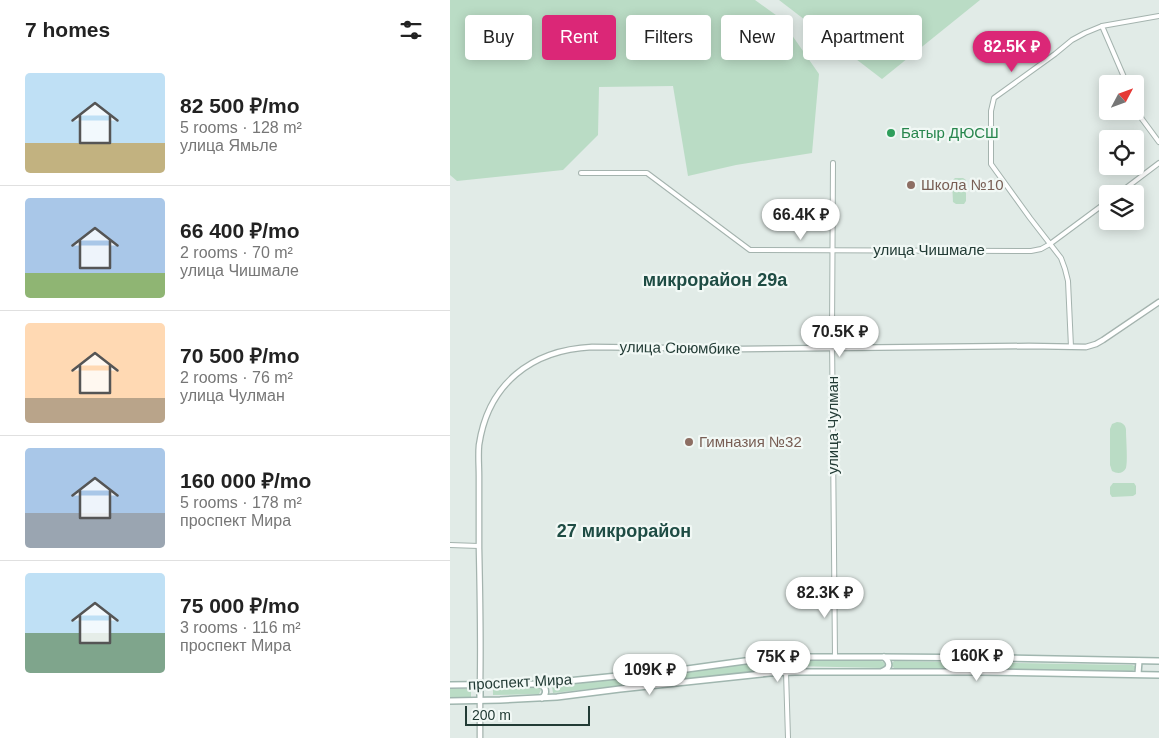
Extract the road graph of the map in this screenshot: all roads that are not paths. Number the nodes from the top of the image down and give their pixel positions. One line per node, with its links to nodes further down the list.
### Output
1 (1159, 16): 2 (street)
2 (1102, 26): 3 (street); 11 (street)
3 (1123, 75)
4 (1143, 120): 5 (street)
5 (1159, 142)
6 (833, 163): 12 (street, улица Чулман)
7 (1159, 163): 9 (street)
8 (581, 173): 12 (street, улица Чишмале)
9 (1130, 185)
10 (1099, 208): 11 (street, улица Чишмале)
11 (1050, 244): 12 (street, улица Чишмале); 14 (street)
12 (832, 251): 15 (street, улица Чулман)
13 (1159, 302): 14 (street, улица Сююмбике)
14 (1071, 347): 15 (street, улица Сююмбике)
15 (833, 348): 17 (street, улица Сююмбике); 19 (street, улица Чулман)
16 (450, 544): 17 (street)
17 (479, 546): 29 (street, улица Сююмбике)
18 (788, 657): 19 (main road, проспект Мира); 23 (main road); 27 (main road, проспект Мира)
19 (835, 657): 20 (main road, проспект Мира)
20 (884, 657): 21 (main road, проспект Мира); 24 (main road)
21 (1138, 661): 22 (main road, проспект Мира); 25 (main road)
22 (1159, 661)
23 (786, 672): 24 (main road, проспект Мира); 30 (main road, проспект Мира); 34 (street)
24 (883, 672): 25 (main road, проспект Мира)
25 (1138, 674): 26 (main road, проспект Мира)
26 (1159, 675)
27 (538, 684): 29 (main road, проспект Мира); 30 (main road)
28 (450, 685): 29 (main road, проспект Мира)
29 (480, 685): 32 (main road)
30 (539, 698): 32 (main road, проспект Мира)
31 (450, 700): 32 (main road, проспект Мира)
32 (480, 701): 33 (street)
33 (480, 738)
34 (788, 738)

